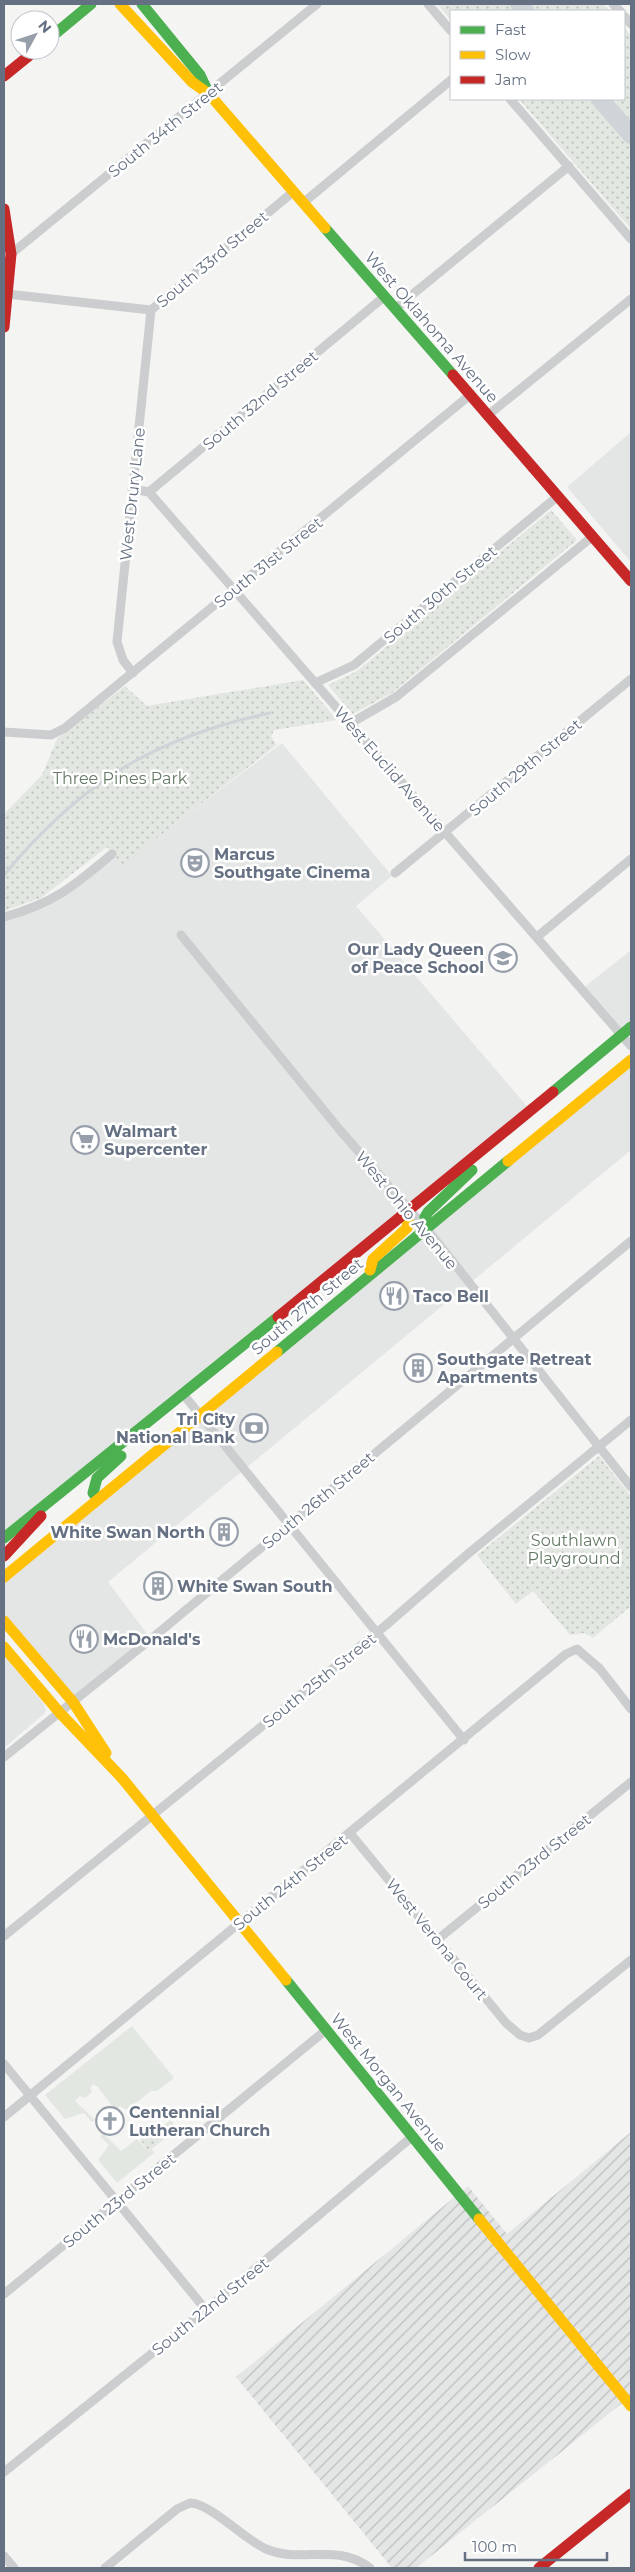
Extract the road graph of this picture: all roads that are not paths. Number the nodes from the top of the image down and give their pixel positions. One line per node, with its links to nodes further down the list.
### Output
1 (91, 4): 6 (main road)
2 (120, 4): 11 (main road, West Oklahoma Avenue)
3 (142, 4): 11 (main road, West Oklahoma Avenue)
4 (318, 4): 11 (street, South 34th Street)
5 (428, 4): 7 (street)
6 (60, 30)
7 (450, 30)
8 (24, 60): 9 (main road)
9 (4, 76)
10 (450, 81): 15 (street)
11 (209, 94): 14 (main road, West Oklahoma Avenue); 18 (street, South 34th Street)
12 (511, 100): 13 (street)
13 (569, 166): 17 (street); 22 (street)
14 (293, 192): 15 (main road, West Oklahoma Avenue); 23 (street, South 33rd Street)
15 (302, 203): 20 (main road, West Oklahoma Avenue)
16 (4, 209): 18 (main road)
17 (631, 239)
18 (11, 254): 19 (main road)
19 (7, 294): 23 (street, South 33rd Street); 24 (main road)
20 (385, 296): 22 (main road, West Oklahoma Avenue); 28 (street, South 32nd Street)
21 (631, 299): 26 (street)
22 (396, 308): 25 (main road, West Oklahoma Avenue)
23 (151, 310): 27 (street, West Drury Lane)
24 (4, 327)
25 (470, 396): 26 (main road, West Oklahoma Avenue); 32 (street, South 31st Street)
26 (487, 416): 29 (main road, West Oklahoma Avenue)
27 (132, 489): 28 (street); 33 (street, West Drury Lane)
28 (149, 492): 32 (street, West Euclid Avenue)
29 (558, 496): 30 (main road, West Oklahoma Avenue); 35 (street, South 30th Street)
30 (593, 536): 31 (main road, West Oklahoma Avenue); 36 (street)
31 (631, 581)
32 (234, 590): 33 (street, South 31st Street); 35 (street, West Euclid Avenue)
33 (134, 673): 37 (street, South 31st Street)
34 (631, 678): 38 (street, South 29th Street)
35 (316, 683): 36 (street, West Euclid Avenue)
36 (351, 723): 38 (street, West Euclid Avenue)
37 (4, 732)
38 (446, 832): 41 (street, South 29th Street); 44 (street, West Euclid Avenue)
39 (112, 854): 42 (street)
40 (631, 859): 44 (street)
41 (395, 873)
42 (4, 917)
43 (180, 934): 49 (street, West Ohio Avenue)
44 (537, 937): 45 (street, West Euclid Avenue)
45 (627, 1031): 46 (street, West Euclid Avenue); 48 (main road, South 27th Street)
46 (631, 1046)
47 (631, 1060): 50 (main road, South 27th Street)
48 (480, 1153): 49 (main road, South 27th Street); 50 (main road)
49 (409, 1212): 50 (street, West Ohio Avenue); 52 (main road); 53 (main road, South 27th Street)
50 (425, 1229): 52 (main road, South 27th Street); 54 (street, West Ohio Avenue)
51 (631, 1241): 54 (street, South 26th Street)
52 (368, 1276): 55 (main road, South 27th Street)
53 (266, 1328): 55 (main road); 56 (main road, South 27th Street)
54 (513, 1339): 60 (street, West Ohio Avenue); 64 (street, South 26th Street)
55 (270, 1357): 57 (main road, South 27th Street)
56 (183, 1394): 57 (street); 59 (main road, South 27th Street)
57 (200, 1414): 63 (main road, South 27th Street); 64 (street)
58 (631, 1420): 60 (street, South 25th Street)
59 (146, 1423): 61 (main road, South 27th Street); 63 (main road)
60 (599, 1447): 62 (street, West Ohio Avenue); 69 (street, South 25th Street)
61 (64, 1488): 65 (main road, South 27th Street); 66 (main road)
62 (631, 1488)
63 (98, 1499): 67 (main road, South 27th Street)
64 (288, 1524): 69 (street); 71 (street, South 26th Street)
65 (4, 1538)
66 (4, 1556)
67 (4, 1578)
68 (4, 1620): 71 (main road, West Morgan Avenue)
69 (376, 1633): 74 (street); 78 (street, South 25th Street)
70 (4, 1647): 73 (main road, West Morgan Avenue)
71 (73, 1702): 73 (street, South 26th Street); 76 (main road, West Morgan Avenue)
72 (631, 1709): 74 (street, South 24th Street)
73 (60, 1713): 75 (street, South 26th Street); 76 (main road, West Morgan Avenue)
74 (464, 1740): 79 (street, South 24th Street)
75 (4, 1757)
76 (122, 1778): 78 (main road, West Morgan Avenue)
77 (631, 1782): 82 (street, South 23rd Street)
78 (152, 1815): 80 (main road, West Morgan Avenue); 81 (street, South 25th Street)
79 (350, 1833): 80 (street, South 24th Street); 82 (street, West Verona Court)
80 (239, 1922): 84 (main road, West Morgan Avenue); 86 (street, South 24th Street)
81 (4, 1936)
82 (437, 1940): 83 (street, West Verona Court)
83 (631, 1960)
84 (326, 2030): 88 (main road, West Morgan Avenue); 89 (street, South 23rd Street)
85 (4, 2064): 86 (street)
86 (30, 2096): 87 (street, South 24th Street); 89 (street)
87 (4, 2118)
88 (413, 2136): 91 (street, South 22nd Street); 92 (main road, West Morgan Avenue)
89 (117, 2201): 90 (street, South 23rd Street); 91 (street)
90 (4, 2294)
91 (206, 2310): 93 (street, South 22nd Street)
92 (631, 2406)
93 (4, 2472)
94 (631, 2494): 99 (main road)
95 (4, 2556): 96 (street)
96 (14, 2568)
97 (105, 2568): 98 (street)
98 (370, 2568)
99 (539, 2568)

